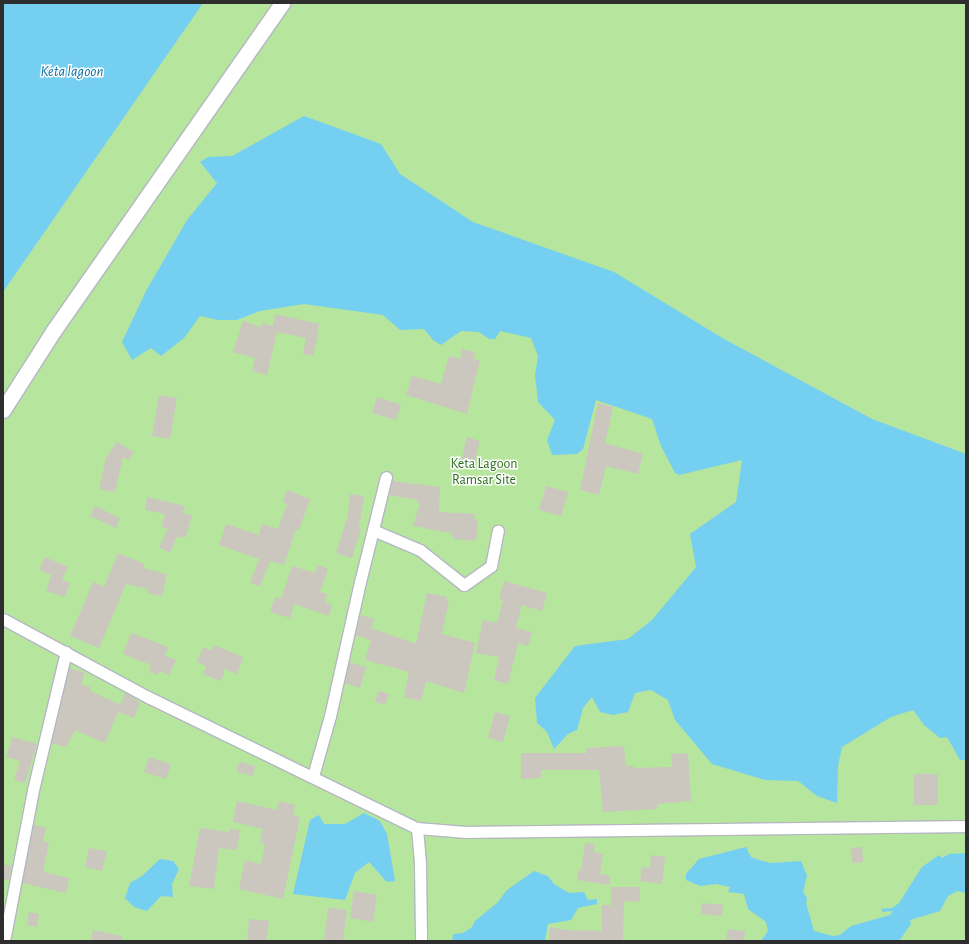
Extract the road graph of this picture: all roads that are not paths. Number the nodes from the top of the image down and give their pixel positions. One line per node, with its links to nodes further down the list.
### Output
1 (282, 3): 2 (main road)
2 (3, 410)
3 (386, 477): 4 (street)
4 (373, 530): 5 (street); 8 (street)
5 (498, 530)
6 (3, 619): 7 (street)
7 (66, 652): 8 (street); 11 (street)
8 (313, 776): 10 (street)
9 (966, 826): 10 (street)
10 (417, 828): 12 (street)
11 (4, 941)
12 (420, 941)

